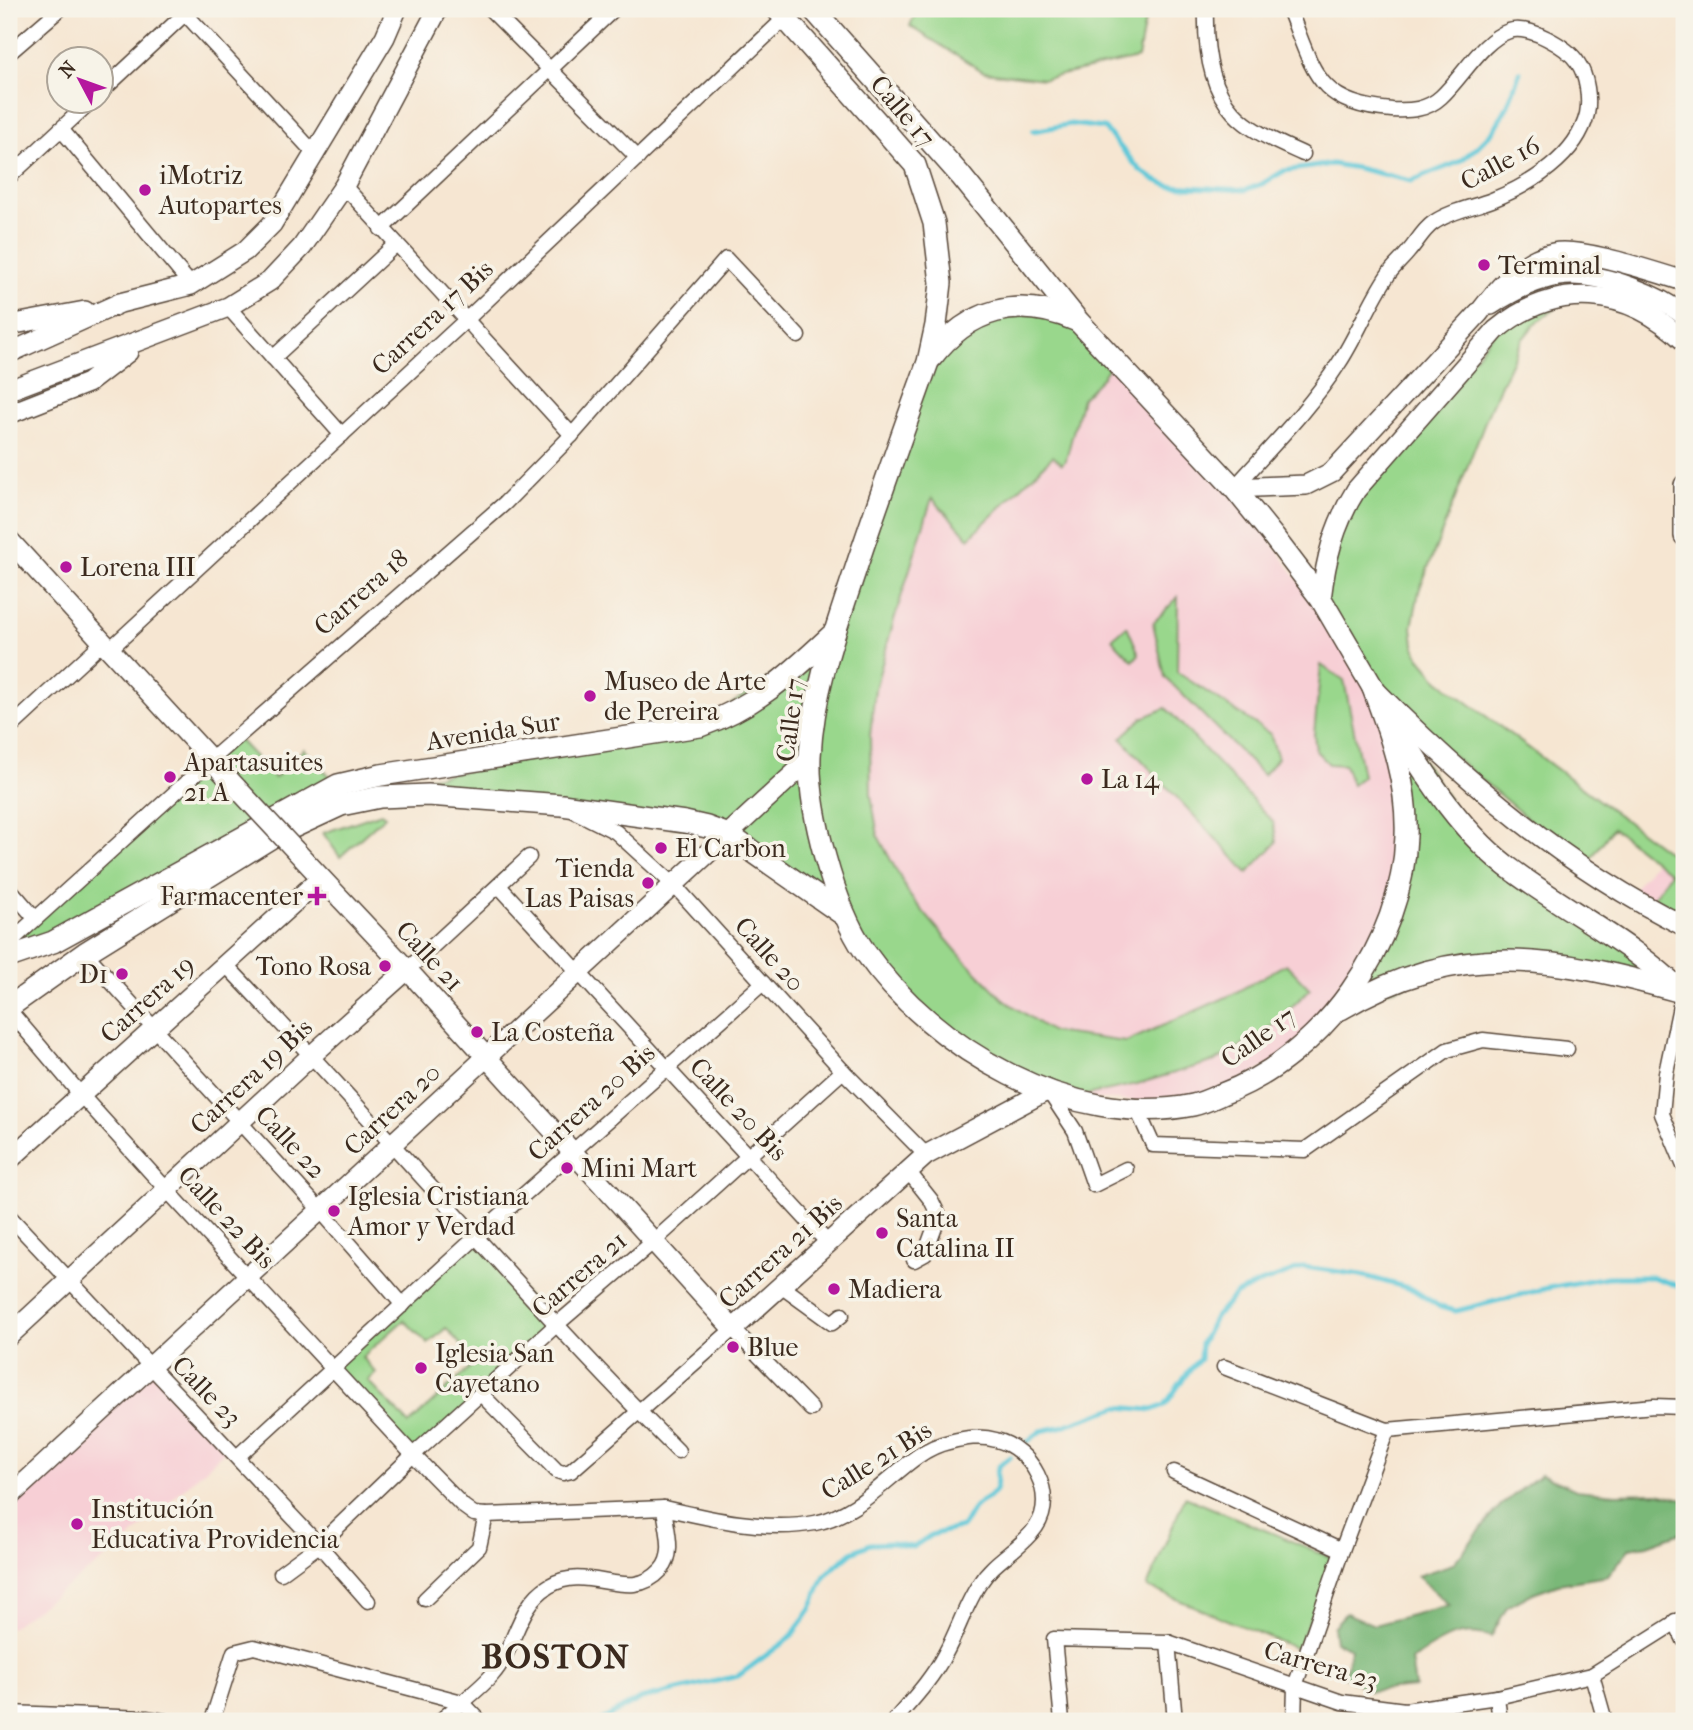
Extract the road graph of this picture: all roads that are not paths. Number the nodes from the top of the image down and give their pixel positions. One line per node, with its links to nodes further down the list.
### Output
1 (60, 9): 11 (street)
2 (397, 9): 17 (main road)
3 (438, 9): 20 (main road)
4 (490, 9): 12 (street)
5 (614, 9): 12 (street)
6 (813, 9): 30 (main road, Calle 17)
7 (1206, 9): 16 (street)
8 (1289, 9): 43 (street, Calle 16)
9 (185, 10): 13 (street); 17 (street)
10 (781, 13): 18 (street, Carrera 17 Bis); 37 (main road, Calle 17)
11 (9, 53)
12 (549, 68): 18 (street); 21 (street)
13 (116, 77)
14 (75, 116): 15 (street)
15 (61, 129): 19 (street); 24 (street)
16 (1303, 154)
17 (316, 155): 24 (main road)
18 (638, 158): 29 (street, Carrera 17 Bis)
19 (9, 177)
20 (344, 186): 21 (street); 26 (main road)
21 (381, 229): 22 (street)
22 (395, 245): 29 (street); 36 (street)
23 (1684, 281): 27 (main road)
24 (191, 285): 25 (main road)
25 (120, 303): 31 (main road); 35 (main road)
26 (228, 307): 33 (main road); 36 (street)
27 (1479, 313): 28 (main road); 43 (main road)
28 (1684, 315)
29 (466, 320): 40 (street, Carrera 17 Bis); 41 (street)
30 (1079, 321): 37 (main road); 43 (main road, Calle 17)
31 (9, 325)
32 (798, 336): 41 (street, Carrera 18)
33 (145, 339): 38 (main road); 39 (main road)
34 (1684, 341): 46 (main road)
35 (9, 353)
36 (273, 358): 40 (street)
37 (928, 362): 47 (main road, Calle 17)
38 (9, 390)
39 (9, 414)
40 (342, 435): 48 (street, Carrera 17 Bis)
41 (572, 435): 52 (street, Carrera 18)
42 (1684, 485): 44 (main road)
43 (1234, 488): 46 (main road, Calle 17)
44 (1684, 536)
45 (9, 540): 48 (main road, Calle 21)
46 (1321, 599): 49 (main road, Calle 17)
47 (834, 632): 51 (main road, Calle 17); 65 (main road, Avenida Sur)
48 (106, 646): 50 (street, Carrera 17 Bis); 52 (main road, Calle 21)
49 (1373, 688): 62 (main road, Calle 17); 70 (main road, Calle 17); 72 (main road, Calle 17)
50 (9, 729)
51 (810, 759): 54 (main road, Carrera 20); 60 (main road, Calle 17)
52 (211, 760): 56 (main road, Calle 21, bridge); 61 (street, Carrera 18)
53 (562, 805): 54 (main road, Avenida Sur); 57 (street, Calle 20); 64 (main road, Avenida Sur)
54 (729, 835): 57 (main road, Carrera 20); 60 (main road, Avenida Sur)
55 (529, 857): 58 (street, Carrera 19 Bis)
56 (321, 878): 66 (main road, Carrera 19); 67 (main road, Calle 21)
57 (674, 885): 68 (main road, Carrera 20); 69 (street, Calle 20)
58 (499, 886): 67 (street, Carrera 19 Bis); 68 (street, Calle 20 Bis)
59 (9, 888): 61 (street)
60 (845, 916): 79 (main road, Calle 17)
61 (35, 918): 63 (street, Carrera 18)
62 (1684, 926)
63 (9, 943)
64 (85, 953): 71 (main road); 73 (street, Calle 22)
65 (9, 957)
66 (225, 964): 73 (main road, Carrera 19); 75 (street)
67 (407, 970): 75 (main road, Carrera 19 Bis); 76 (main road, Calle 21)
68 (579, 971): 76 (main road, Carrera 20); 77 (street, Calle 20 Bis)
69 (762, 982): 77 (street, Carrera 20 Bis); 78 (street, Calle 20)
70 (1684, 993): 72 (main road, Calle 17); 88 (street)
71 (9, 1009): 80 (street, Calle 22 Bis)
72 (1334, 1014): 81 (main road, Calle 17)
73 (153, 1028): 80 (main road, Carrera 19); 82 (street, Calle 22)
74 (1567, 1049): 81 (street)
75 (312, 1055): 82 (main road, Carrera 19 Bis); 83 (street)
76 (487, 1057): 83 (main road, Carrera 20); 84 (main road, Calle 21)
77 (666, 1067): 84 (street, Carrera 20 Bis); 85 (street, Calle 20 Bis)
78 (843, 1071): 85 (street, Carrera 21); 86 (street, Calle 20)
79 (1048, 1090): 81 (main road, Calle 17); 86 (main road, Carrera 21 Bis); 89 (street)
80 (81, 1095): 87 (main road, Carrera 19); 91 (street, Calle 22 Bis)
81 (1137, 1109)
82 (240, 1122): 91 (main road, Carrera 19 Bis); 92 (street, Calle 22)
83 (393, 1144): 92 (main road, Carrera 20); 94 (street)
84 (572, 1152): 94 (street, Carrera 20 Bis); 95 (main road, Calle 21)
85 (750, 1155): 95 (street, Carrera 21); 96 (street, Calle 20 Bis)
86 (926, 1155): 90 (main road, Carrera 21 Bis)
87 (9, 1160)
88 (1684, 1166)
89 (1126, 1169)
90 (908, 1171): 96 (main road, Carrera 21 Bis); 97 (street)
91 (166, 1189): 98 (street, Calle 22 Bis); 99 (main road, Carrera 19 Bis)
92 (321, 1210): 98 (main road, Carrera 20); 101 (street, Calle 22)
93 (9, 1216): 99 (street, Calle 23)
94 (475, 1238): 101 (street, Carrera 20 Bis); 103 (street)
95 (653, 1242): 103 (street, Carrera 21); 104 (main road, Calle 21)
96 (828, 1243): 100 (main road, Carrera 21 Bis)
97 (914, 1260)
98 (249, 1277): 107 (main road, Carrera 20); 108 (street, Calle 22 Bis)
99 (69, 1280): 105 (main road, Carrera 19 Bis); 107 (street, Calle 23)
100 (780, 1286): 102 (street); 104 (main road, Carrera 21 Bis)
101 (403, 1305): 108 (street, Carrera 20 Bis)
102 (842, 1315)
103 (555, 1326): 109 (street, Carrera 21); 112 (street)
104 (733, 1329): 111 (street, Calle 21); 112 (street, Carrera 21 Bis)
105 (9, 1336)
106 (1224, 1367): 113 (street)
107 (150, 1368): 116 (street, Calle 23); 118 (main road, Carrera 20)
108 (333, 1368): 115 (street, Calle 22 Bis); 116 (street, Carrera 20 Bis)
109 (481, 1394): 112 (street, Carrera 21 Bis); 115 (street, Carrera 21)
110 (1684, 1407): 113 (street)
111 (811, 1409)
112 (639, 1413): 114 (street)
113 (1387, 1430): 122 (street)
114 (678, 1451)
115 (413, 1455): 120 (street, Calle 22 Bis); 121 (street, Carrera 21)
116 (237, 1457): 121 (street, Calle 23)
117 (1174, 1472): 122 (street)
118 (9, 1497)
119 (664, 1508): 120 (street, Calle 21 Bis); 132 (street); 139 (street, Calle 21 Bis)
120 (486, 1516): 124 (street)
121 (319, 1545): 123 (street, Carrera 21); 125 (street, Calle 23)
122 (1342, 1550): 130 (street)
123 (281, 1573)
124 (425, 1599)
125 (368, 1601)
126 (1680, 1619): 127 (street); 129 (street, Carrera 23)
127 (1684, 1640)
128 (1168, 1642): 130 (street, Carrera 23); 140 (street, Carrera 23); 141 (street)
129 (1592, 1675): 131 (street, Carrera 23); 144 (street)
130 (1295, 1686): 134 (street, Carrera 23); 142 (street)
131 (1497, 1697): 134 (street, Carrera 23); 143 (street)
132 (462, 1702): 136 (street); 137 (street); 138 (street)
133 (9, 1713): 135 (street)
134 (1405, 1716)
135 (165, 1721)
136 (212, 1721)
137 (440, 1721)
138 (480, 1721)
139 (894, 1721)
140 (1062, 1721)
141 (1175, 1721)
142 (1294, 1721)
143 (1500, 1721)
144 (1605, 1721)

